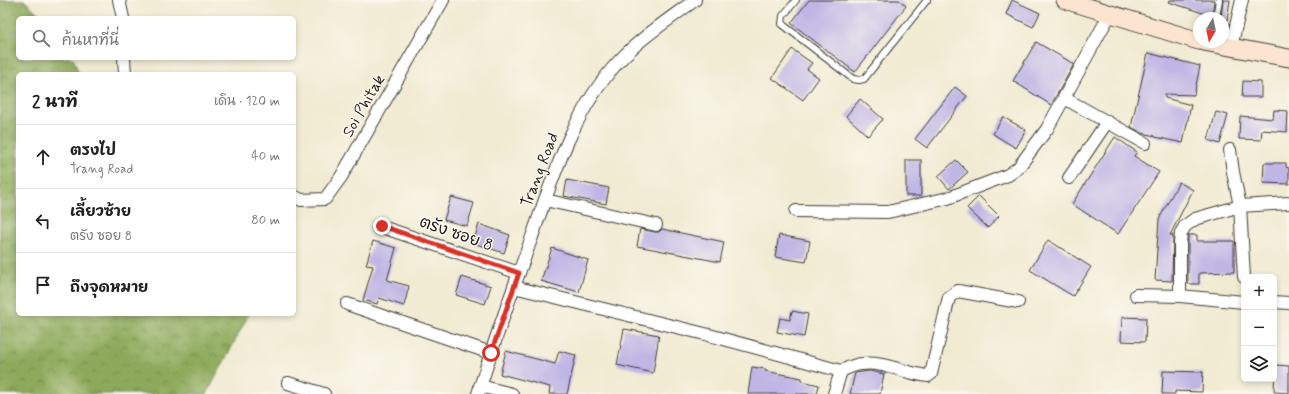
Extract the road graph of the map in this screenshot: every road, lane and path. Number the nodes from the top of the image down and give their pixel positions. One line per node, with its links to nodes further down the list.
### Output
1 (119, 0): 11 (street)
2 (443, 0): 22 (street, Soi Phitak)
3 (695, 0): 23 (street, Trang Road)
4 (796, 0): 5 (lane)
5 (927, 0)
6 (1065, 0): 10 (street)
7 (1219, 0): 9 (lane)
8 (1242, 0): 13 (street)
9 (1217, 12)
10 (1110, 14): 12 (street); 17 (street)
11 (123, 16)
12 (1193, 38)
13 (1231, 47): 14 (street)
14 (1289, 58)
15 (124, 60): 16 (street)
16 (125, 72)
17 (1064, 98): 18 (street); 26 (street)
18 (1107, 122): 19 (street); 21 (street)
19 (1145, 144)
20 (1230, 150): 25 (street)
21 (1069, 178)
22 (296, 197)
23 (545, 200): 27 (street); 29 (street, Trang Road)
24 (1289, 203): 25 (street)
25 (1240, 206): 30 (street); 33 (street)
26 (796, 212)
27 (656, 225)
28 (382, 226): 29 (street, ตรัง ซอย 8)
29 (519, 273): 31 (street, Trang Road)
30 (1244, 274)
31 (514, 287): 39 (street, Trang Road); 40 (street)
32 (1136, 296): 33 (street)
33 (1180, 296): 35 (street)
34 (1018, 302): 40 (street)
35 (1241, 302)
36 (1277, 302): 37 (street)
37 (1289, 303)
38 (347, 304): 39 (street)
39 (491, 353): 42 (street, Trang Road)
40 (841, 370): 45 (street)
41 (288, 383): 43 (street)
42 (479, 390): 44 (street)
43 (324, 394)
44 (512, 394)
45 (834, 394)

